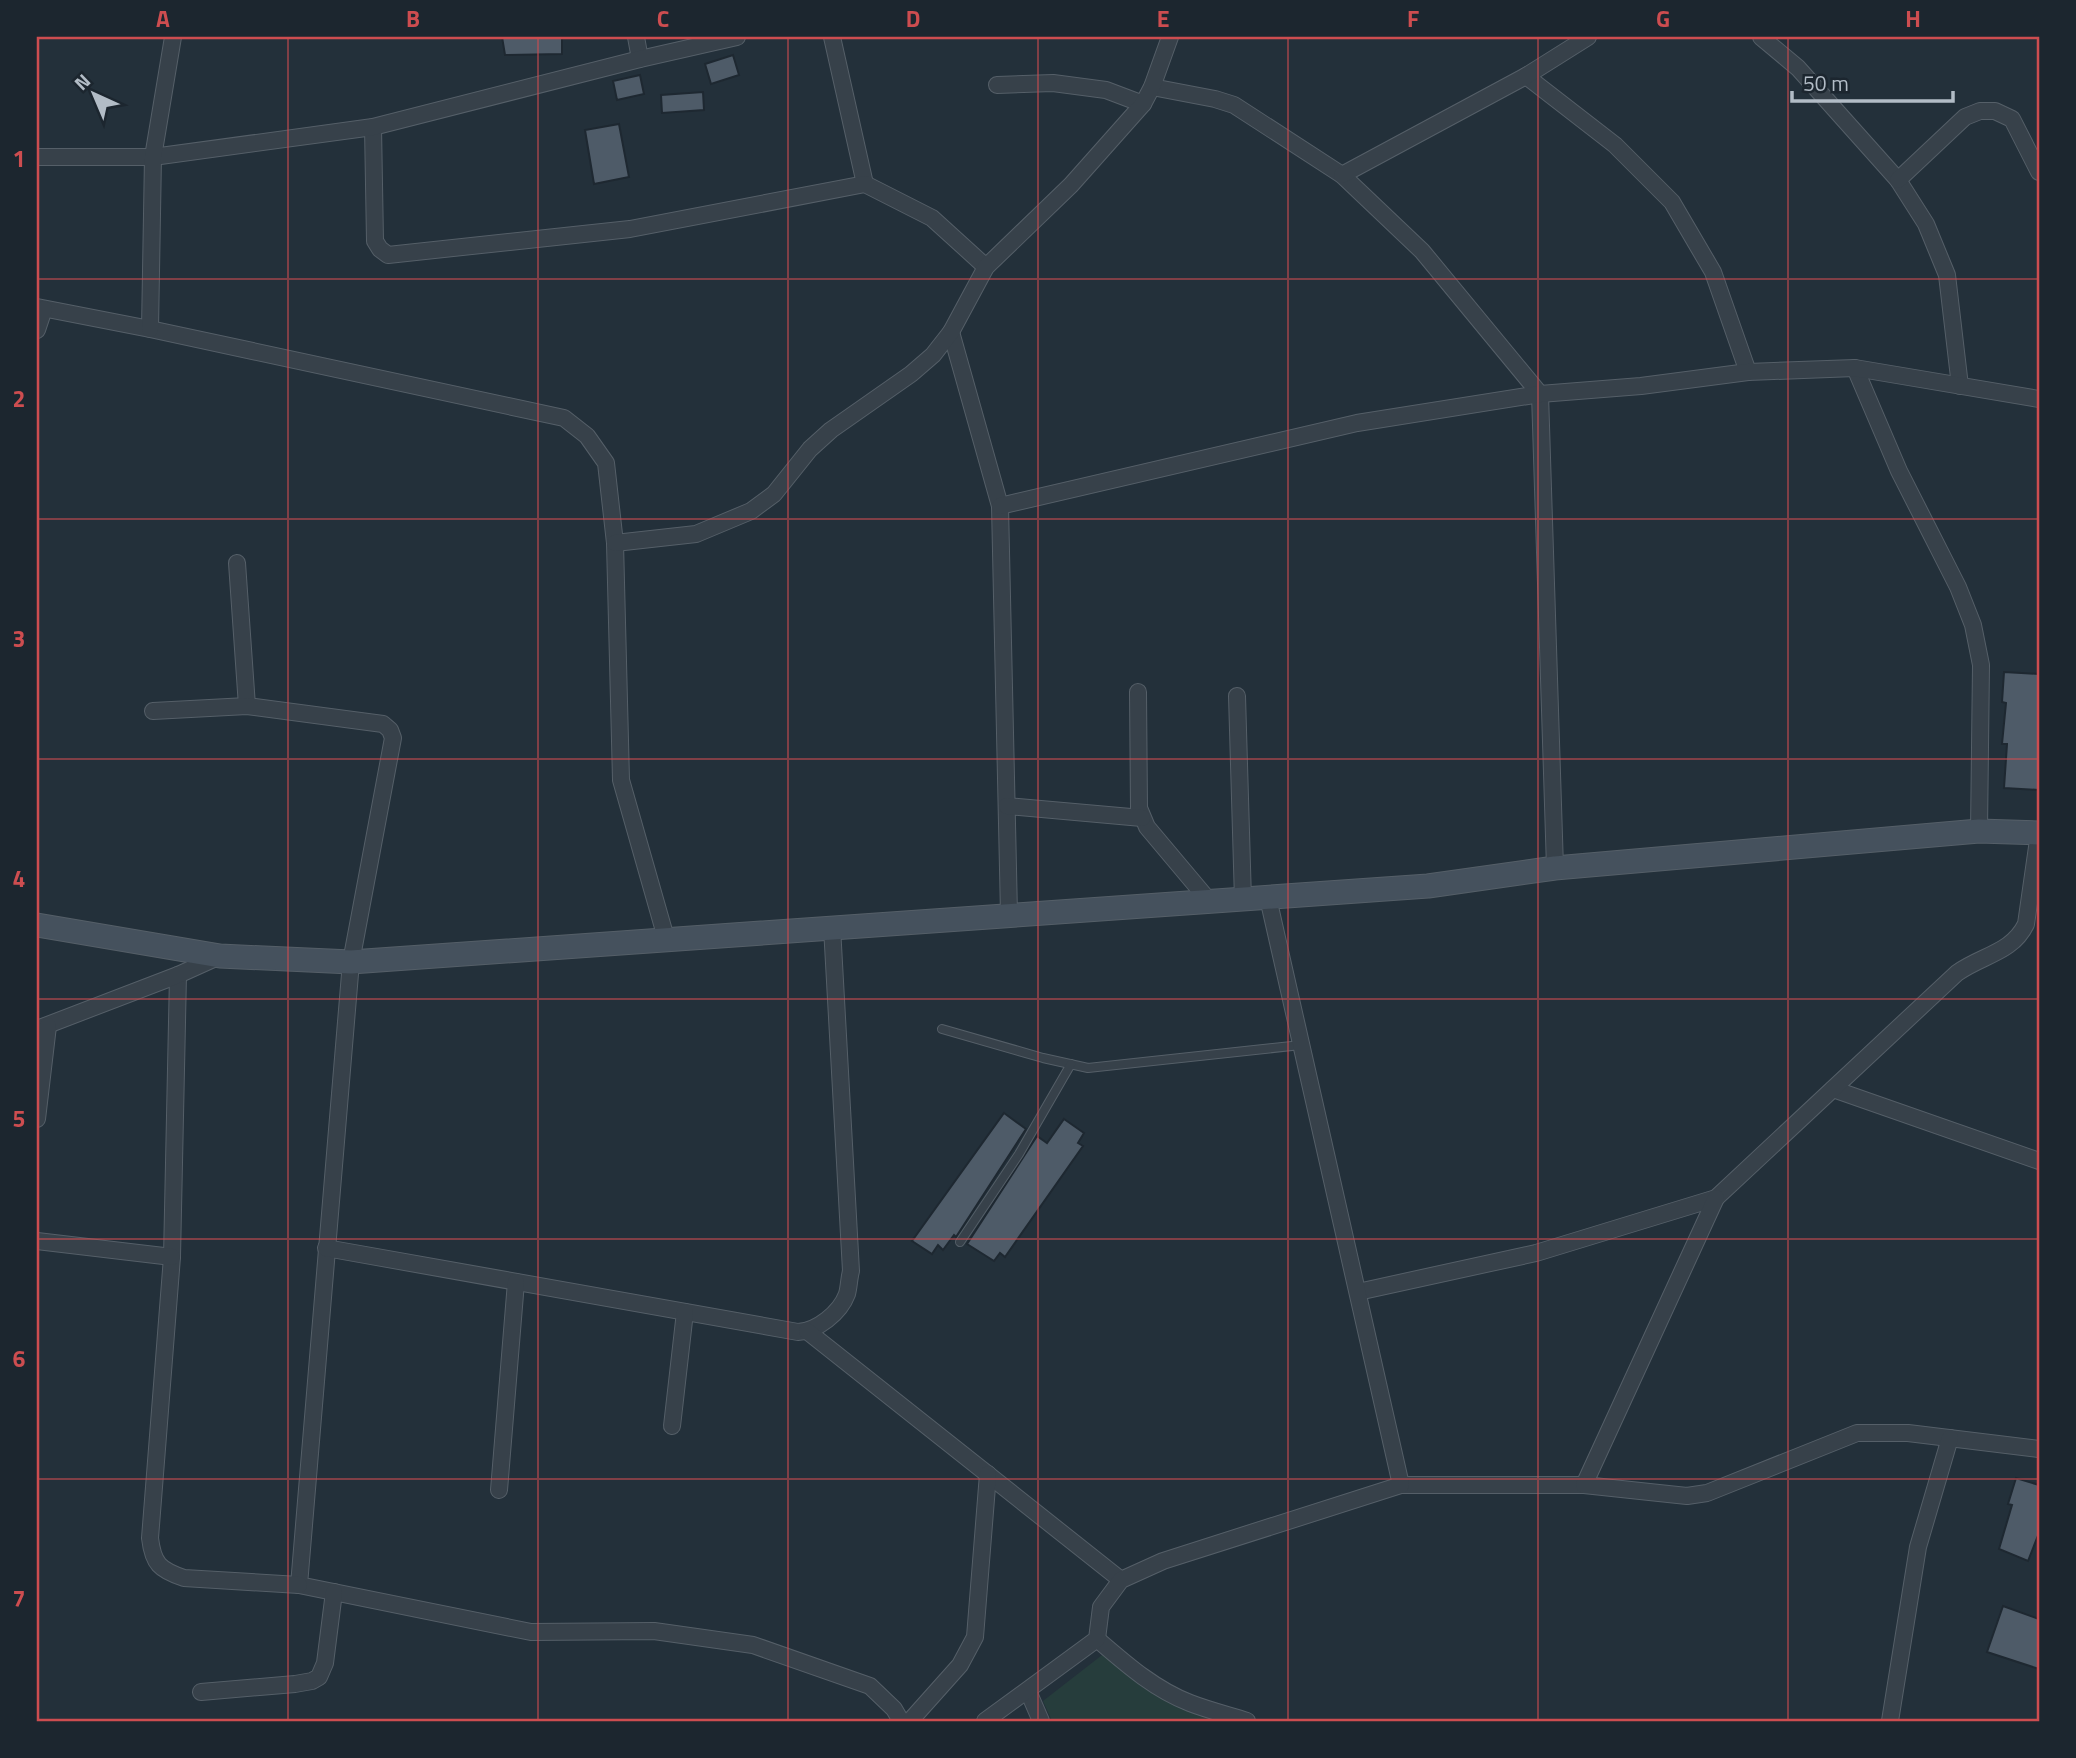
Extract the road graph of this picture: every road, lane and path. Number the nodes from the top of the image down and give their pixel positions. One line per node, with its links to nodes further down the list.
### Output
1 (173, 37): 15 (street)
2 (636, 37): 8 (street)
3 (737, 37): 8 (street)
4 (832, 37): 19 (street)
5 (1170, 37): 11 (street)
6 (1588, 37): 9 (street)
7 (1761, 37): 18 (street)
8 (640, 59): 13 (street)
9 (1526, 76): 17 (street); 26 (street)
10 (997, 85): 12 (street)
11 (1153, 87): 12 (street); 17 (street)
12 (1143, 104): 20 (street)
13 (373, 127): 15 (street); 19 (street)
14 (37, 157): 15 (street)
15 (153, 157): 22 (street)
16 (2039, 172): 18 (street)
17 (1342, 175): 28 (street)
18 (1898, 180): 27 (street)
19 (865, 184): 20 (street)
20 (986, 267): 24 (street)
21 (40, 308): 22 (street); 23 (street)
22 (150, 328): 31 (street)
23 (37, 330)
24 (951, 332): 30 (street); 31 (street)
25 (1855, 368): 26 (street); 27 (street); 39 (street)
26 (1748, 372): 28 (street)
27 (1960, 386): 29 (street)
28 (1540, 394): 30 (street); 41 (street)
29 (2039, 399)
30 (1000, 506): 37 (street)
31 (615, 543): 48 (street)
32 (237, 563): 35 (street)
33 (1138, 692): 38 (street)
34 (1237, 696): 43 (street)
35 (247, 706): 36 (street); 50 (street)
36 (153, 712)
37 (1007, 806): 38 (street); 45 (street)
38 (1142, 818): 44 (street)
39 (1979, 831): 40 (street); 41 (street)
40 (2039, 833): 56 (street)
41 (1555, 868): 42 (street)
42 (1268, 898): 43 (street); 54 (street)
43 (1243, 900): 44 (street)
44 (1210, 902): 45 (street)
45 (1009, 914): 47 (street)
46 (37, 925): 49 (street)
47 (832, 927): 48 (street); 67 (street)
48 (666, 938): 50 (street)
49 (220, 956): 50 (street); 51 (street)
50 (351, 962): 62 (street)
51 (178, 975): 52 (street); 63 (street)
52 (42, 1027): 57 (street)
53 (942, 1029): 55 (lane)
54 (1301, 1045): 55 (lane); 65 (street)
55 (1071, 1064): 61 (lane)
56 (1833, 1089): 58 (street); 59 (street)
57 (37, 1119)
58 (2039, 1161)
59 (1716, 1198): 65 (street); 73 (street)
60 (37, 1241): 63 (street)
61 (961, 1242)
62 (326, 1248): 64 (street); 76 (street)
63 (172, 1256): 76 (street)
64 (516, 1282): 66 (street); 74 (street)
65 (1358, 1292): 72 (street)
66 (685, 1312): 67 (street); 68 (street)
67 (807, 1331): 71 (street)
68 (672, 1426)
69 (1950, 1438): 70 (street); 73 (street); 86 (street)
70 (2039, 1449)
71 (988, 1474): 75 (street); 82 (street)
72 (1401, 1485): 73 (street); 75 (street)
73 (1584, 1485)
74 (499, 1490)
75 (1121, 1580): 78 (street)
76 (299, 1585): 77 (street)
77 (334, 1592): 80 (street); 81 (street)
78 (1097, 1639): 79 (street); 85 (street)
79 (1028, 1691): 83 (street); 84 (street)
80 (201, 1692)
81 (901, 1721)
82 (910, 1721)
83 (985, 1721)
84 (1041, 1721)
85 (1247, 1721)
86 (1890, 1721)

